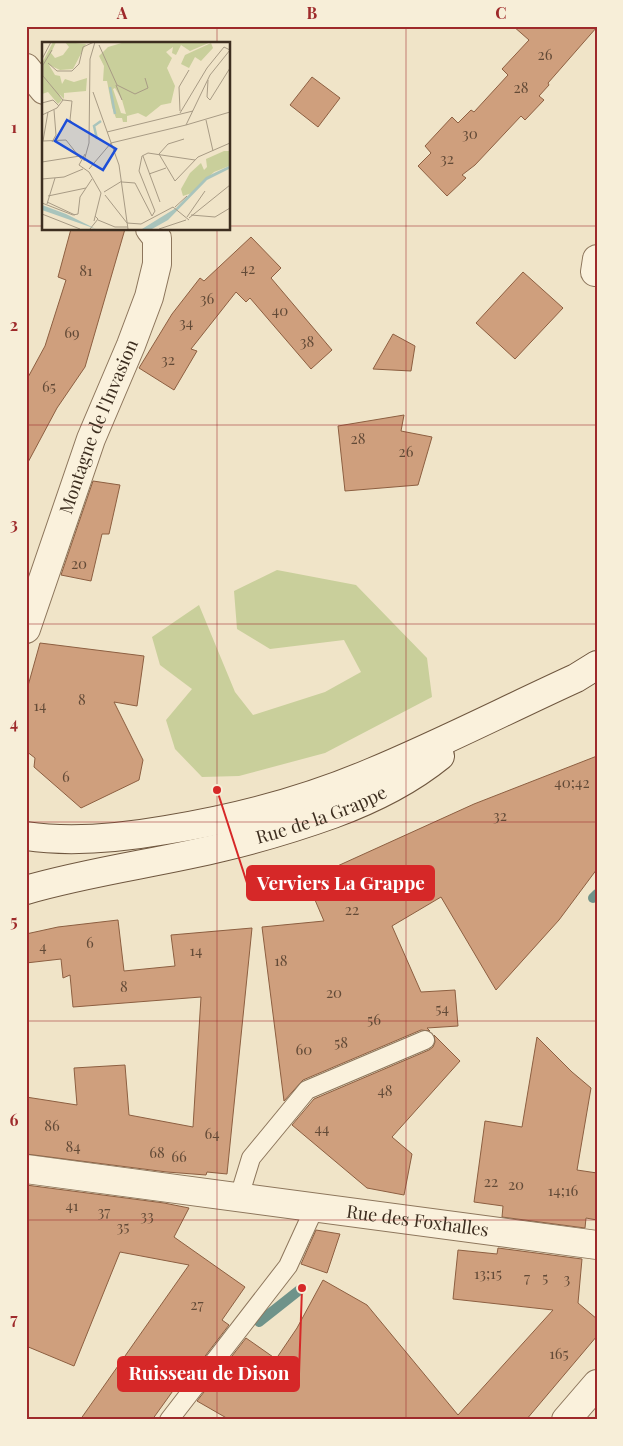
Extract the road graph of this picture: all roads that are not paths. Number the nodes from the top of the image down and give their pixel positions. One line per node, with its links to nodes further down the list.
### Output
1 (26, 68): 2 (street)
2 (42, 88)
3 (151, 230): 4 (street, Montagne de l'Invasion)
4 (27, 627)
5 (597, 665): 6 (street, Rue de la Grappe)
6 (480, 724): 7 (street, Rue de la Grappe); 8 (street, Rue de la Grappe)
7 (29, 833)
8 (26, 890)
9 (425, 1040): 11 (lane)
10 (26, 1169): 11 (street, Rue des Foxhalles)
11 (239, 1197): 12 (street, Rue des Foxhalles)
12 (315, 1207): 13 (street, Rue des Foxhalles); 15 (lane)
13 (597, 1245)
14 (597, 1384): 16 (street)
15 (169, 1420)
16 (566, 1420)

